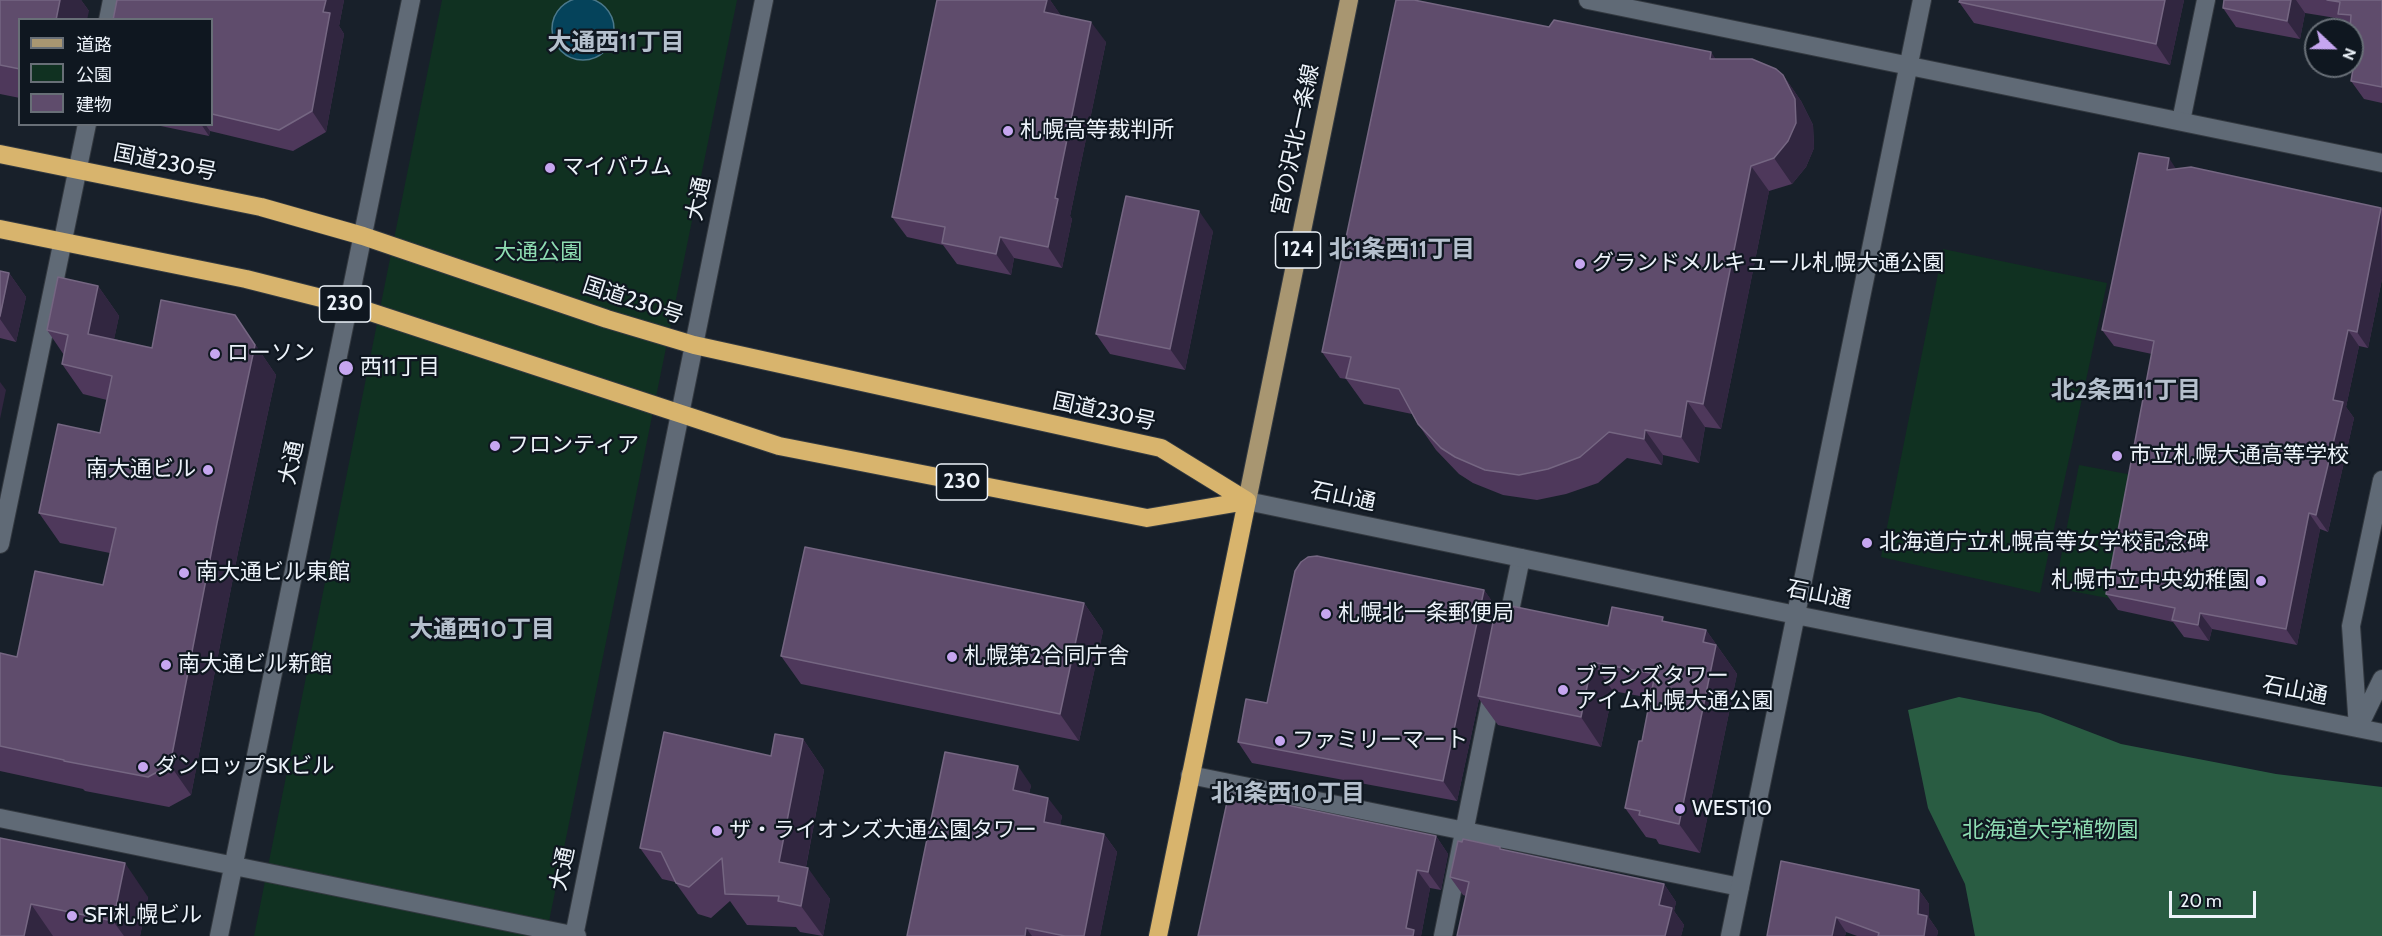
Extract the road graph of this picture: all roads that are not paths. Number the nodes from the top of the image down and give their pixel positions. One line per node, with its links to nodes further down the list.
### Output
1 (112, 0): 8 (street)
2 (411, 0): 16 (street, 大通)
3 (764, 0): 19 (street, 大通)
4 (1349, 0): 22 (main road, 宮の沢北一条線 / 124)
5 (1588, 0): 9 (street)
6 (1922, 0): 9 (street)
7 (2206, 0): 10 (street)
8 (108, 18)
9 (1908, 66): 10 (street); 25 (street)
10 (2181, 121): 13 (street)
11 (87, 126): 14 (street)
12 (0, 154): 14 (highway, 国道230号)
13 (2382, 163)
14 (78, 170): 16 (highway, 国道230号); 17 (street)
15 (0, 229): 17 (highway, 230)
16 (363, 236): 18 (street, 大通); 19 (highway, 国道230号)
17 (63, 242): 18 (highway, 230); 23 (street)
18 (349, 304): 20 (highway, 230); 34 (street, 大通)
19 (694, 345): 20 (street, 大通); 22 (highway, 国道230号)
20 (681, 415): 22 (highway, 230); 37 (street, 大通)
21 (2382, 480): 29 (street)
22 (1247, 501): 24 (street, 石山通); 31 (highway)
23 (0, 544)
24 (1521, 558): 25 (street, 石山通); 26 (street)
25 (1796, 615): 29 (street, 石山通); 35 (street)
26 (1502, 645)
27 (1498, 668): 33 (street)
28 (2382, 679): 29 (street)
29 (2358, 728): 30 (street, 石山通)
30 (2382, 733)
31 (1190, 775): 33 (street); 38 (highway)
32 (0, 818): 34 (street)
33 (1463, 831): 35 (street); 39 (street)
34 (233, 866): 36 (street, 大通); 37 (street)
35 (1740, 887): 40 (street)
36 (219, 936)
37 (575, 936)
38 (1158, 936)
39 (1443, 936)
40 (1730, 936)

